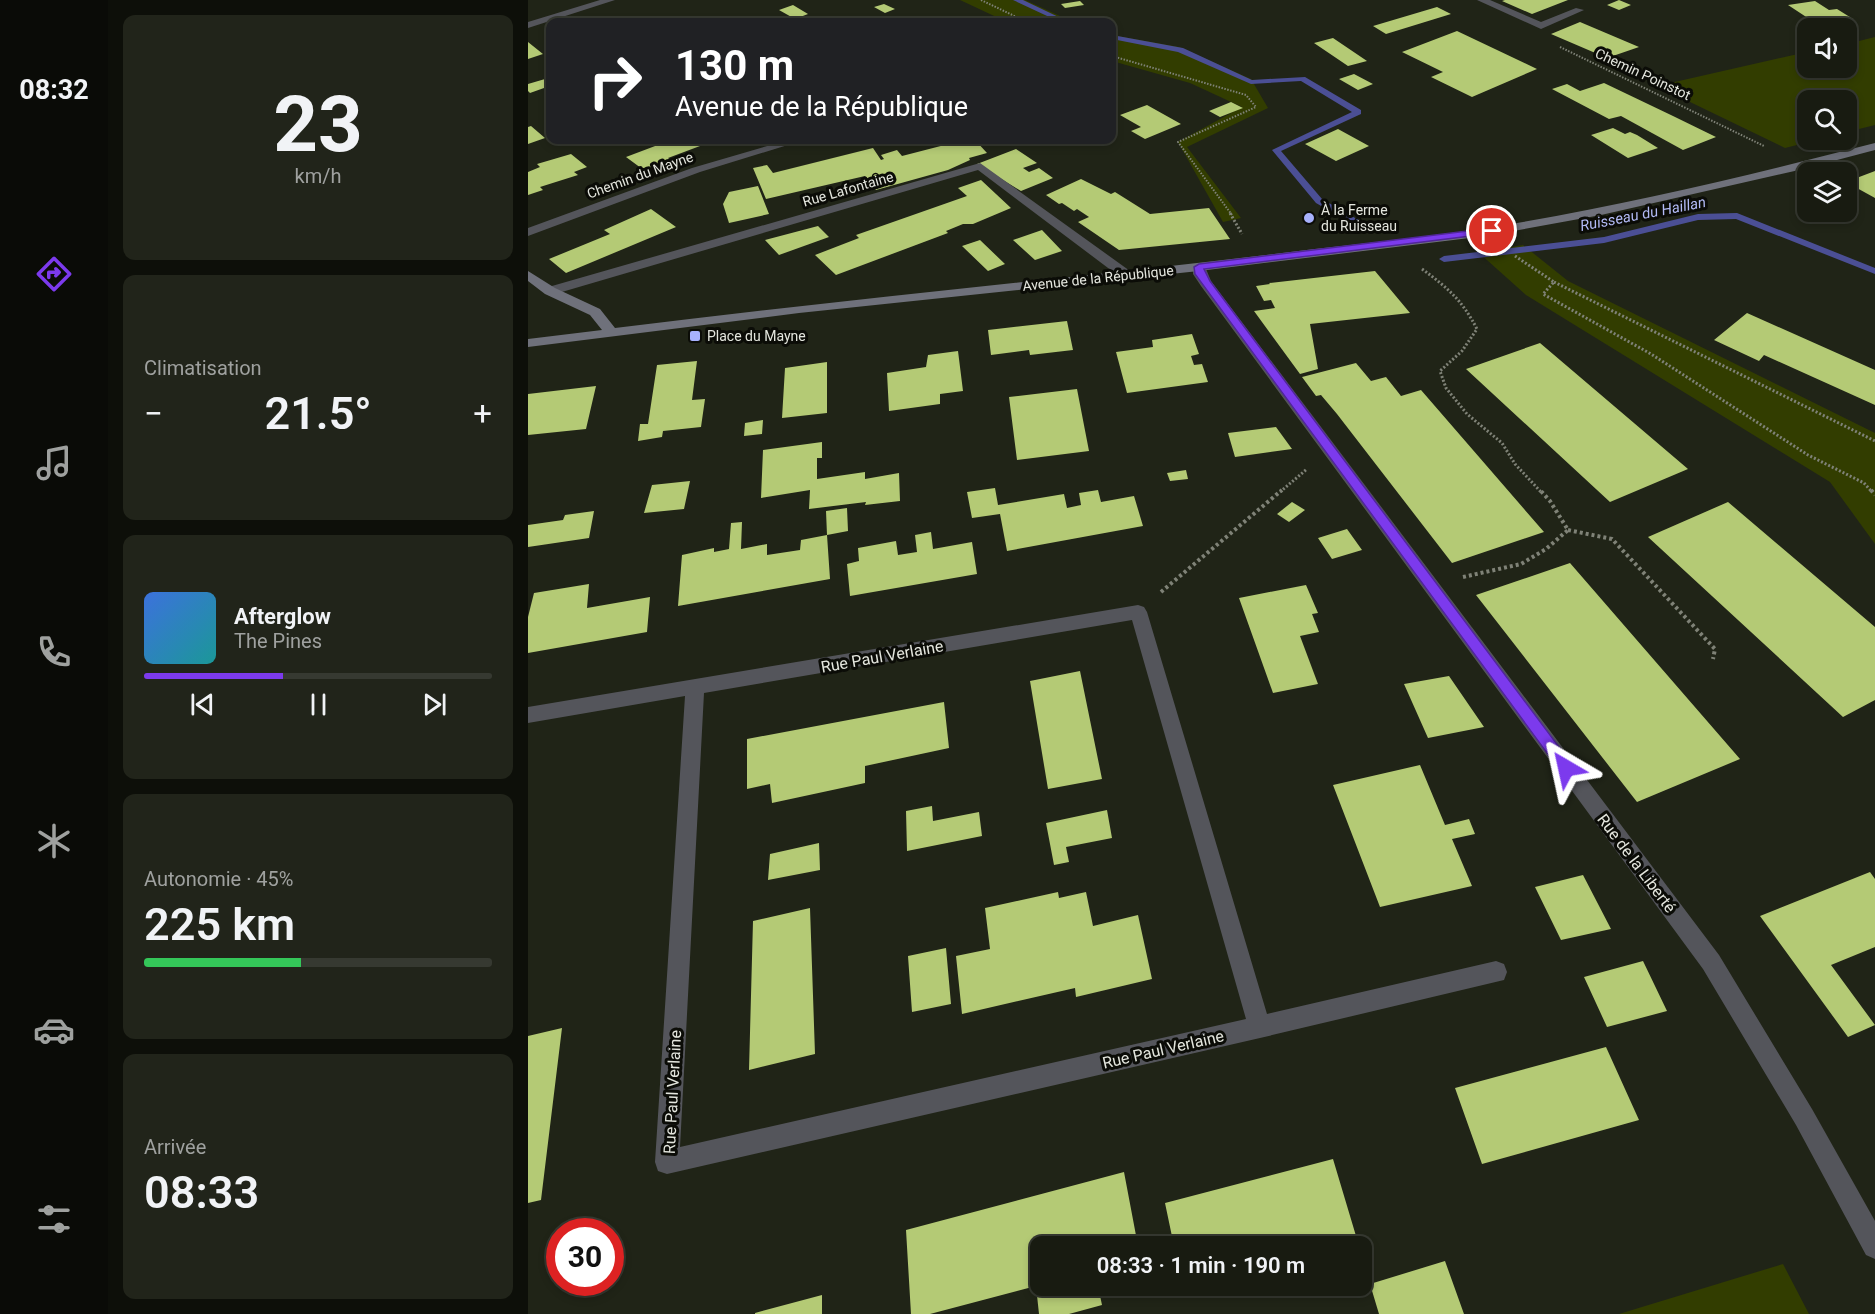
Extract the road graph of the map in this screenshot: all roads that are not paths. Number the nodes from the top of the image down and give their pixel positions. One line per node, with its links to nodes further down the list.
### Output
1 (610, 0): 4 (street)
2 (1482, 0): 3 (street)
3 (1579, 10)
4 (551, 18)
5 (546, 20): 6 (street)
6 (528, 25)
7 (784, 144): 9 (street, Chemin du Mayne)
8 (1875, 146): 10 (street, Avenue de la République)
9 (528, 232)
10 (1199, 267): 11 (street, Avenue de la République); 20 (street, Rue de la Liberté)
11 (1125, 274): 13 (street, Rue Lafontaine); 14 (street, Avenue de la République)
12 (528, 275): 13 (street)
13 (550, 291): 14 (street)
14 (611, 332): 15 (street, Avenue de la République)
15 (528, 343)
16 (694, 688): 17 (street, Rue Paul Verlaine); 19 (street, Rue Paul Verlaine); 19 (street, Rue Paul Verlaine)
17 (528, 715)
18 (1496, 972): 19 (street)
19 (1260, 1028)
20 (1875, 1246)

